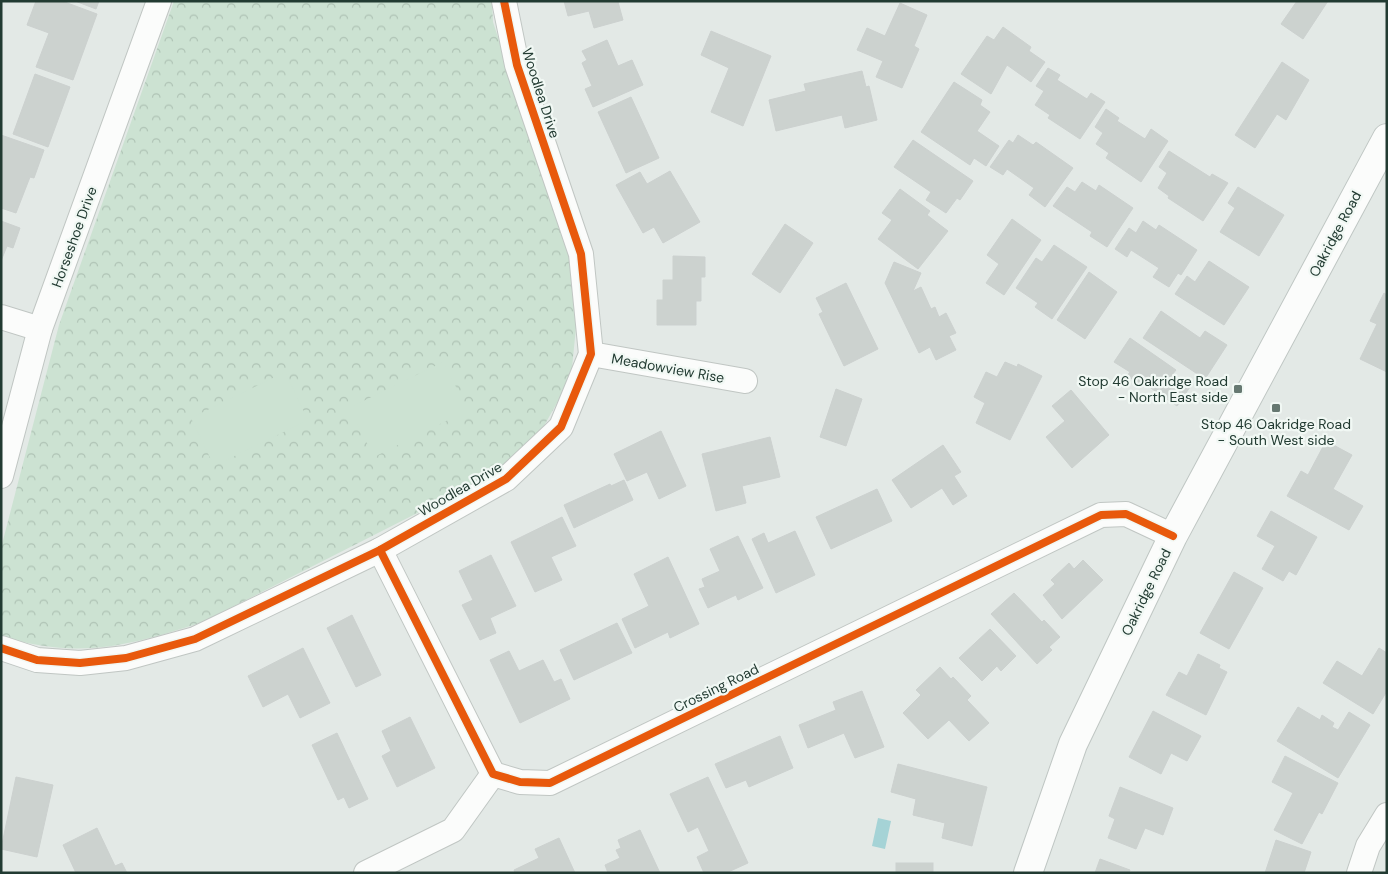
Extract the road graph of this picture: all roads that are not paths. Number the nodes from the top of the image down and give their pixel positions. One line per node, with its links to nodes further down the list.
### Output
1 (159, 1): 5 (street, Horseshoe Drive)
2 (504, 1): 6 (street, Woodlea Drive)
3 (1387, 138): 9 (street, Oakridge Road)
4 (1, 317): 5 (street)
5 (40, 329): 8 (street, Horseshoe Drive)
6 (591, 354): 7 (street, Meadowview Rise); 10 (street, Woodlea Drive)
7 (745, 381)
8 (1, 476)
9 (1173, 536): 12 (street, Crossing Road); 15 (street, Oakridge Road)
10 (380, 550): 11 (street, Woodlea Drive); 12 (street)
11 (1, 648)
12 (493, 774): 14 (street)
13 (1387, 815): 16 (street)
14 (366, 873)
15 (1028, 873)
16 (1359, 873)

